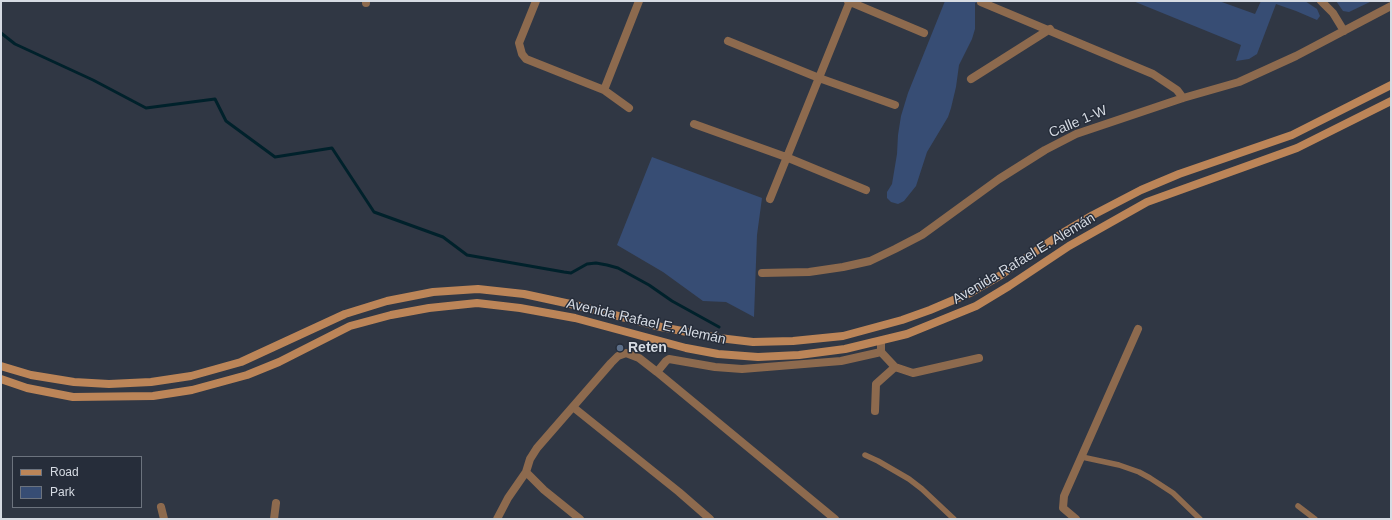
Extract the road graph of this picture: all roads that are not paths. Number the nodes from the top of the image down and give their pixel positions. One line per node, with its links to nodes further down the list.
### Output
1 (536, 1): 14 (street)
2 (639, 1): 14 (street)
3 (849, 1): 9 (street); 11 (street)
4 (1321, 1): 8 (street)
5 (981, 2): 7 (street)
6 (1391, 6): 8 (street, Calle 1-W)
7 (1050, 29): 12 (street); 15 (street)
8 (1344, 31): 15 (street, Calle 1-W)
9 (924, 33)
10 (728, 41): 11 (street)
11 (819, 78): 17 (street); 20 (street)
12 (971, 79)
13 (1391, 85): 28 (main road, Avenida Rafael E. Alemán)
14 (604, 90): 18 (street)
15 (1183, 98): 23 (street, Calle 1-W)
16 (1391, 101): 25 (main road, Avenida Rafael E. Alemán)
17 (895, 105)
18 (629, 108)
19 (694, 124): 20 (street)
20 (786, 157): 21 (street); 22 (street)
21 (866, 190)
22 (770, 199)
23 (762, 273)
24 (1138, 330): 35 (street)
25 (881, 341): 26 (street); 31 (main road, Avenida Rafael E. Alemán)
26 (881, 352): 29 (street); 30 (street)
27 (979, 358): 29 (street)
28 (1, 366)
29 (895, 367): 33 (street)
30 (657, 372): 32 (street); 45 (street)
31 (1, 379)
32 (573, 407): 36 (street); 44 (street)
33 (875, 411)
34 (866, 455): 46 (lane)
35 (1082, 457): 47 (street); 48 (lane)
36 (526, 472): 42 (street); 43 (street)
37 (276, 503): 41 (street)
38 (1298, 506): 49 (lane)
39 (161, 507): 40 (street)
40 (164, 519)
41 (274, 519)
42 (497, 519)
43 (580, 519)
44 (710, 519)
45 (835, 519)
46 (954, 519)
47 (1076, 519)
48 (1200, 519)
49 (1315, 519)

